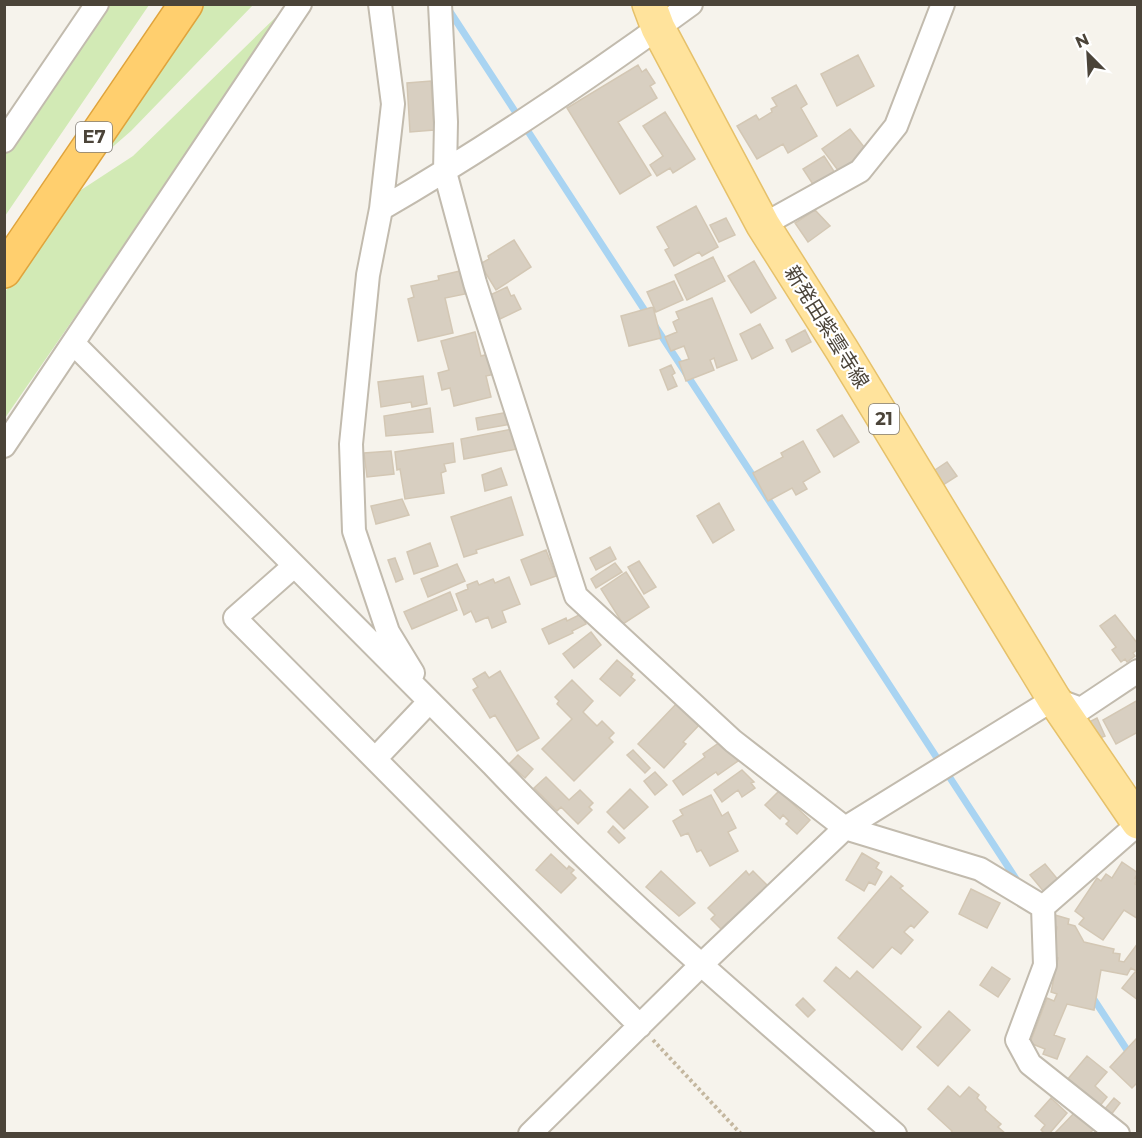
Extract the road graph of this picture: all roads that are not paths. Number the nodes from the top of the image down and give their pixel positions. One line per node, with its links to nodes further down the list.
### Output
1 (97, 4): 10 (street)
2 (163, 4): 14 (highway, E7)
3 (186, 4): 15 (highway, E7)
4 (300, 4): 16 (street)
5 (380, 4): 12 (street)
6 (440, 4): 11 (street)
7 (691, 4): 9 (street)
8 (943, 4): 13 (street)
9 (654, 16): 11 (street); 13 (main road, 新発田紫雲寺線 / 21)
10 (4, 141)
11 (445, 172): 12 (street); 24 (street)
12 (381, 209): 21 (street)
13 (763, 225): 20 (main road, 新発田紫雲寺線 / 21)
14 (4, 236)
15 (4, 271)
16 (74, 344): 17 (street); 18 (street)
17 (4, 446)
18 (294, 566): 21 (street); 22 (street)
19 (1137, 671): 20 (street)
20 (1054, 699): 23 (main road, 新発田紫雲寺線 / 21); 24 (street)
21 (433, 706): 22 (street); 26 (street)
22 (375, 759): 27 (street)
23 (1137, 823): 25 (street)
24 (845, 828): 25 (street); 26 (street)
25 (1043, 907): 30 (street)
26 (700, 966): 27 (street); 29 (street)
27 (640, 1026): 28 (street)
28 (530, 1134)
29 (895, 1134)
30 (1118, 1134)

